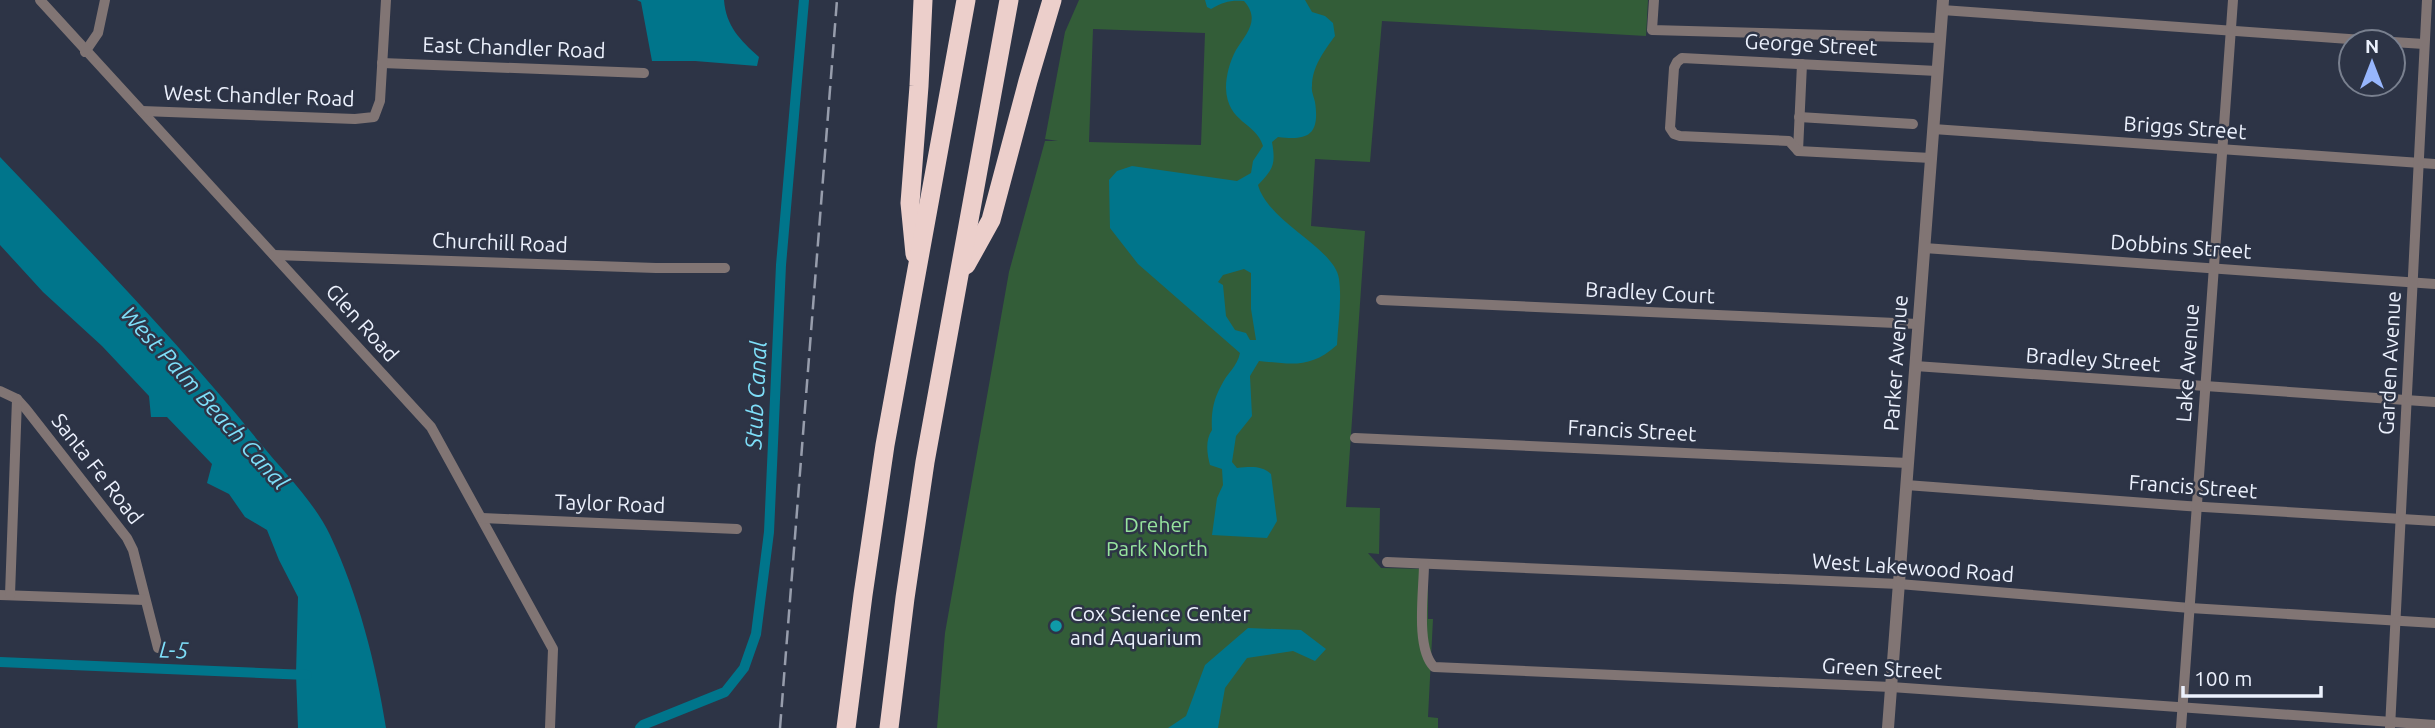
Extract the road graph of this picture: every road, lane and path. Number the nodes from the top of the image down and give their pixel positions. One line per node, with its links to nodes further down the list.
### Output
1 (40, 0): 17 (street, Glen Road)
2 (105, 0): 17 (street)
3 (386, 0): 18 (street)
4 (923, 0): 35 (highway)
5 (966, 0): 35 (highway)
6 (1009, 0): 36 (highway)
7 (1052, 0): 36 (highway)
8 (1654, 0): 13 (street)
9 (2233, 0): 12 (street, Lake Avenue)
10 (2427, 0): 16 (street, Garden Avenue)
11 (1942, 5): 12 (street); 13 (street, Parker Avenue)
12 (2231, 32): 14 (street); 26 (street, Lake Avenue)
13 (1940, 38): 20 (street, Parker Avenue)
14 (2337, 39)
15 (2407, 43): 16 (street)
16 (2424, 44): 29 (street, Garden Avenue)
17 (85, 52): 22 (street, Glen Road)
18 (382, 63): 21 (street, East Chandler Road); 22 (street, West Chandler Road)
19 (1802, 64): 20 (street, George Street); 23 (street); 27 (street, George Street)
20 (1937, 71): 25 (street, Parker Avenue)
21 (644, 73)
22 (142, 111): 32 (street, Glen Road)
23 (1799, 117): 24 (street); 27 (street)
24 (1913, 124)
25 (1933, 129): 26 (street, Briggs Street); 28 (street, Parker Avenue)
26 (2222, 150): 29 (street, Briggs Street); 34 (street, Lake Avenue)
27 (1798, 151): 28 (street)
28 (1931, 158): 31 (street, Parker Avenue)
29 (2418, 164): 30 (street, Briggs Street); 37 (street, Garden Avenue)
30 (2435, 164)
31 (1924, 248): 34 (street, Dobbins Street); 40 (street, Parker Avenue)
32 (274, 255): 33 (street, Churchill Road); 51 (street, Glen Road)
33 (725, 268)
34 (2214, 269): 37 (street, Dobbins Street); 42 (street, Lake Avenue)
35 (918, 272): 69 (highway)
36 (959, 278): 70 (highway)
37 (2413, 282): 38 (street, Dobbins Street); 45 (street, Garden Avenue)
38 (2435, 284)
39 (1381, 300): 40 (street, Bradley Court)
40 (1918, 324): 41 (street, Parker Avenue)
41 (1915, 366): 42 (street, Bradley Street); 48 (street, Parker Avenue)
42 (2205, 388): 45 (street, Bradley Street); 50 (street, Lake Avenue)
43 (0, 391): 44 (street)
44 (18, 399): 58 (street); 59 (street, Santa Fe Road)
45 (2408, 401): 46 (street, Bradley Street); 52 (street, Garden Avenue)
46 (2435, 402)
47 (1355, 438): 48 (street, Francis Street)
48 (1908, 463): 49 (street, Parker Avenue)
49 (1906, 485): 50 (street, Francis Street); 57 (street, Parker Avenue)
50 (2197, 507): 52 (street, Francis Street); 60 (street, Lake Avenue)
51 (482, 518): 54 (street, Taylor Road); 68 (street, Glen Road)
52 (2401, 519): 53 (street, Francis Street); 61 (street, Garden Avenue)
53 (2435, 521)
54 (737, 529)
55 (1387, 562): 56 (street, West Lakewood Road)
56 (1424, 564): 57 (street, West Lakewood Road); 64 (street, Green Street)
57 (1899, 584): 60 (street, West Lakewood Road); 64 (street, Parker Avenue)
58 (5, 595): 59 (street)
59 (145, 600): 63 (street, Santa Fe Road)
60 (2190, 608): 61 (street, West Lakewood Road); 65 (street, Lake Avenue)
61 (2396, 621): 62 (street, West Lakewood Road); 66 (street, Garden Avenue)
62 (2435, 623)
63 (158, 648)
64 (1891, 687): 65 (street, Green Street); 71 (street, Parker Avenue)
65 (2182, 709): 66 (street, Green Street); 72 (street, Lake Avenue)
66 (2390, 725): 67 (street, Green Street)
67 (2435, 725)
68 (550, 728)
69 (846, 728)
70 (889, 728)
71 (1888, 728)
72 (2181, 728)

